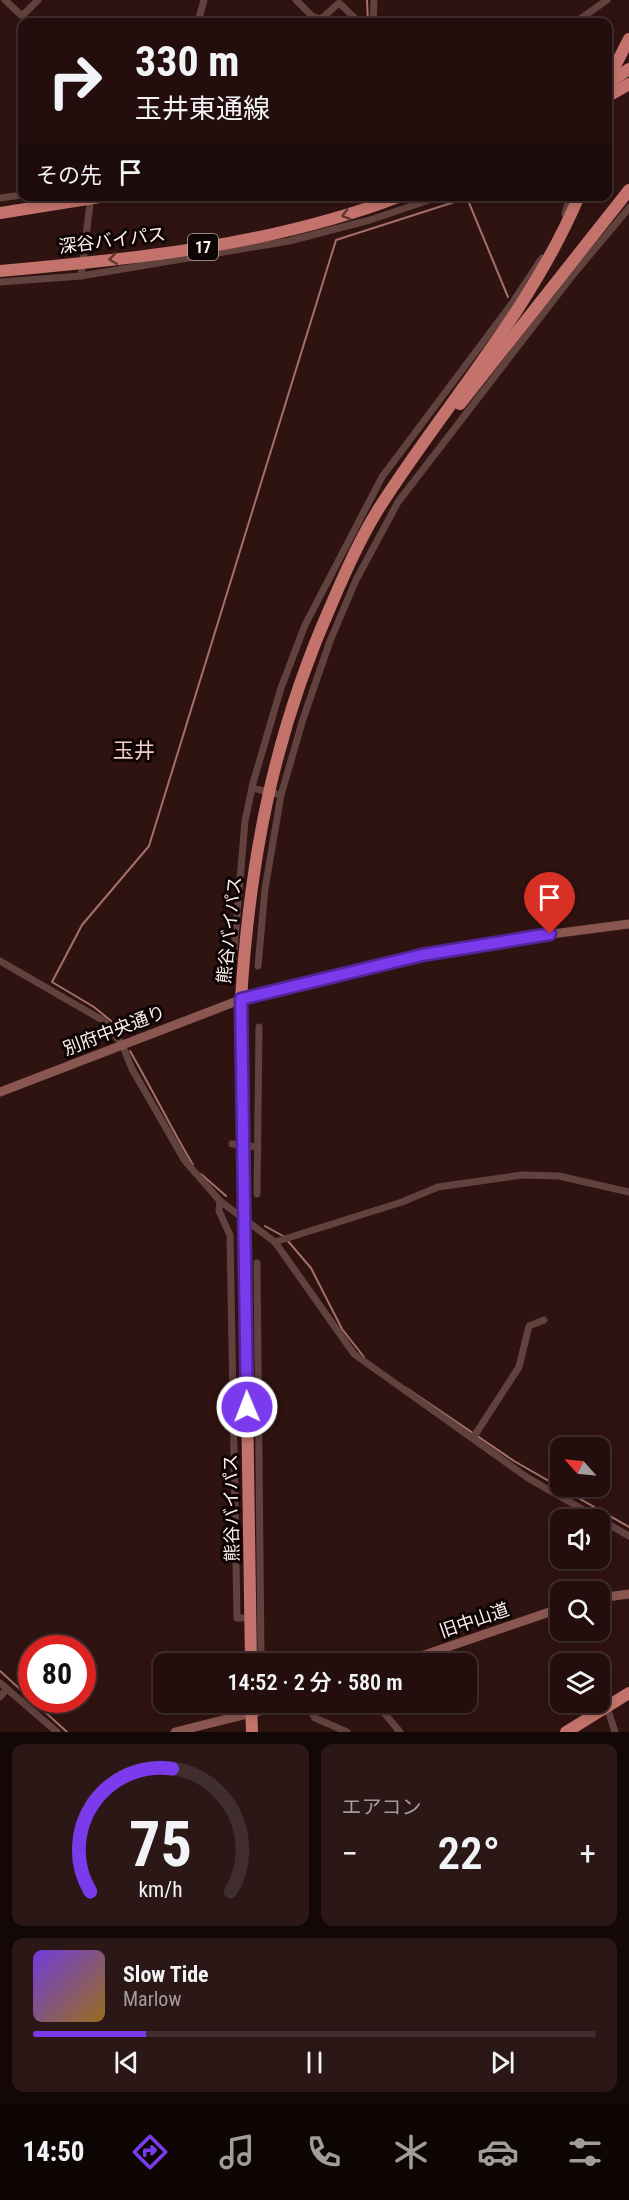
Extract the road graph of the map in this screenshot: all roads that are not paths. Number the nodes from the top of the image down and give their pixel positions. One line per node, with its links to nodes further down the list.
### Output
1 (5, 0): 2 (street)
2 (38, 0)
3 (204, 0): 7 (street)
4 (296, 0): 8 (street)
5 (374, 0): 11 (street)
6 (607, 0): 12 (street)
7 (199, 18)
8 (318, 18)
9 (322, 18): 10 (street)
10 (355, 18)
11 (373, 18)
12 (582, 18)
13 (629, 39): 14 (highway)
14 (614, 68)
15 (629, 69): 16 (highway)
16 (612, 80)
17 (629, 84): 18 (highway)
18 (612, 94)
19 (629, 190): 33 (highway)
20 (18, 196): 21 (street)
21 (0, 198)
22 (73, 201): 29 (highway)
23 (91, 201): 31 (street)
24 (385, 201): 31 (highway, 深谷バイパス / 17, one-way to 31)
25 (426, 201): 34 (street)
26 (568, 201): 30 (street)
27 (576, 201): 30 (highway)
28 (629, 208): 33 (street)
29 (0, 213)
30 (552, 248): 36 (highway); 37 (street)
31 (84, 263): 32 (highway, 深谷バイパス / 17); 34 (street)
32 (0, 271)
33 (569, 273): 36 (highway); 39 (street)
34 (81, 276): 35 (street)
35 (0, 282)
36 (418, 453): 38 (highway, 熊谷バイパス)
37 (305, 625): 38 (street); 40 (street)
38 (318, 634): 39 (street); 41 (highway, 熊谷バイパス)
39 (330, 641): 42 (street)
40 (252, 788): 41 (street); 45 (street)
41 (268, 792): 42 (street); 47 (highway, 熊谷バイパス)
42 (281, 795): 46 (street)
43 (629, 924): 47 (street, 別府中央通り)
44 (0, 961): 49 (street)
45 (233, 962)
46 (258, 966)
47 (241, 999): 49 (street, 別府中央通り); 51 (highway, 熊谷バイパス)
48 (259, 1027): 52 (street)
49 (122, 1044): 50 (street, 別府中央通り); 55 (street)
50 (0, 1092)
51 (238, 1145): 52 (street); 56 (highway, 熊谷バイパス)
52 (258, 1147): 54 (street)
53 (629, 1192): 57 (street)
54 (257, 1194)
55 (220, 1201): 56 (street); 67 (street)
56 (245, 1222): 57 (street); 60 (highway, 熊谷バイパス)
57 (275, 1242): 61 (street)
58 (257, 1263): 60 (street)
59 (544, 1320): 61 (street)
60 (252, 1334): 63 (highway, 熊谷バイパス)
61 (473, 1438): 62 (street)
62 (629, 1536)
63 (255, 1574): 67 (highway, 熊谷バイパス); 69 (street)
64 (629, 1594): 65 (street)
65 (610, 1597)
66 (550, 1612): 70 (street, 旧中山道)
67 (251, 1618): 68 (highway, 熊谷バイパス)
68 (255, 1653)
69 (256, 1653)
70 (430, 1653)
71 (0, 1683): 72 (street)
72 (6, 1690): 74 (street); 82 (street)
73 (629, 1693): 75 (highway)
74 (0, 1697)
75 (610, 1705)
76 (235, 1713): 83 (street)
77 (251, 1713): 84 (highway)
78 (312, 1713): 85 (street)
79 (384, 1713): 86 (street)
80 (597, 1713): 87 (highway)
81 (609, 1713): 88 (street)
82 (57, 1732)
83 (175, 1732)
84 (252, 1732)
85 (346, 1732)
86 (400, 1732)
87 (566, 1732)
88 (615, 1732)

